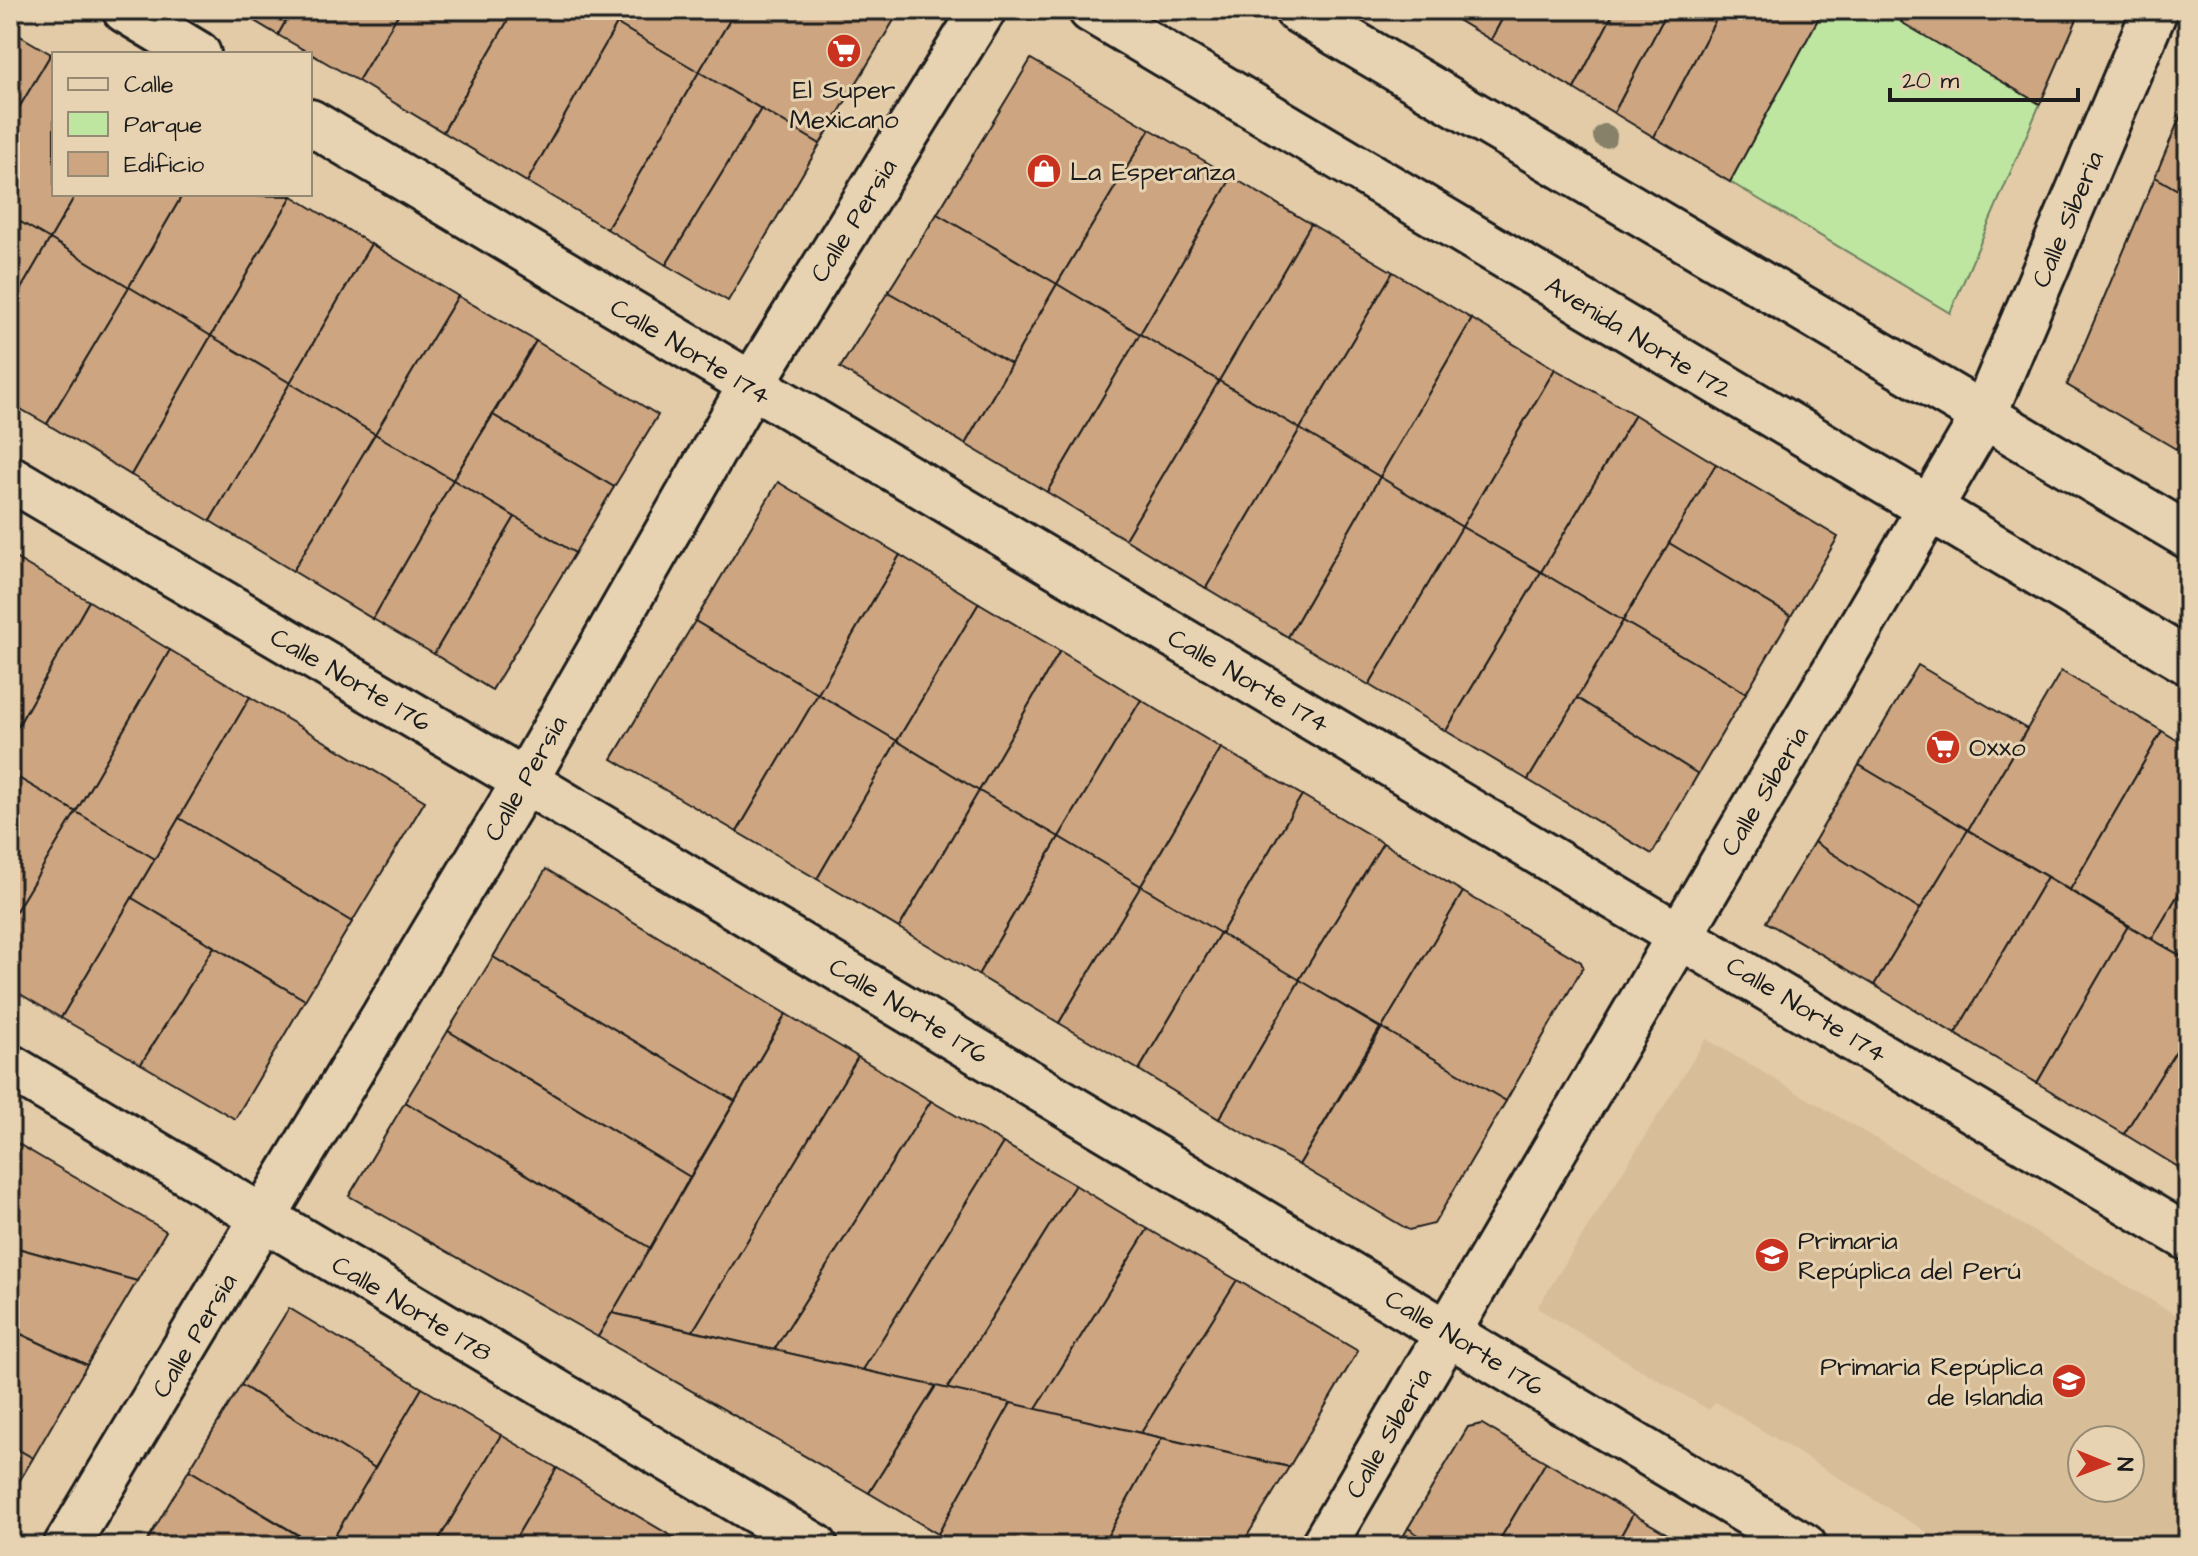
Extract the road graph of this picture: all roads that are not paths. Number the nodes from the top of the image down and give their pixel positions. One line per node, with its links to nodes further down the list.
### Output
1 (125, 10): 6 (street)
2 (983, 10): 8 (street, Calle Persia)
3 (1091, 10): 11 (street, Avenida Norte 172)
4 (1297, 10): 9 (street)
5 (2155, 10): 9 (street, Calle Siberia)
6 (195, 52)
7 (312, 123): 8 (street, Calle Norte 174)
8 (750, 387): 14 (street, Calle Persia); 15 (street, Calle Norte 174)
9 (1983, 417): 11 (street, Calle Siberia); 12 (street)
10 (10, 478): 14 (street, Calle Norte 176)
11 (1929, 510): 13 (street, Avenida Norte 172); 15 (street, Calle Siberia)
12 (2188, 536)
13 (2188, 662)
14 (525, 781): 17 (street, Calle Persia); 19 (street, Calle Norte 176)
15 (1680, 933): 18 (street, Calle Norte 174); 19 (street, Calle Siberia)
16 (10, 1067): 17 (street, Calle Norte 178)
17 (263, 1220): 20 (street, Calle Persia); 21 (street, Calle Norte 178)
18 (2188, 1238)
19 (1447, 1331): 22 (street, Calle Siberia); 23 (street, Calle Norte 176)
20 (66, 1546)
21 (815, 1546)
22 (1323, 1546)
23 (1804, 1546)

